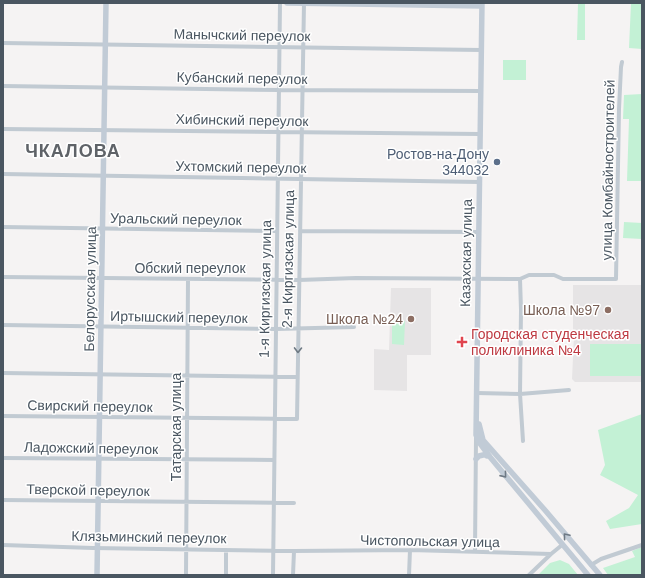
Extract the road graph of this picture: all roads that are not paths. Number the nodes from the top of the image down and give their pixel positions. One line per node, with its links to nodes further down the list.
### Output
1 (106, 3): 11 (main road, Белорусская улица)
2 (280, 3): 12 (street, 1-я Киргизская улица)
3 (287, 3): 4 (main road)
4 (292, 3): 5 (main road)
5 (296, 3): 6 (main road)
6 (304, 3): 7 (main road); 13 (street, 2-я Киргизская улица)
7 (313, 3): 8 (main road)
8 (342, 4): 9 (main road)
9 (482, 4): 14 (main road, Казахская улица)
10 (3, 44): 11 (street, Манычский переулок)
11 (105, 44): 12 (street, Манычский переулок); 17 (main road, Белорусская улица)
12 (279, 47): 13 (street, Манычский переулок); 18 (street, 1-я Киргизская улица)
13 (303, 48): 14 (street, Манычский переулок); 19 (street, 2-я Киргизская улица)
14 (481, 50): 20 (main road, Казахская улица)
15 (622, 62): 41 (street, улица Комбайностроителей)
16 (3, 86): 17 (street, Кубанский переулок)
17 (105, 87): 18 (street, Кубанский переулок); 22 (main road, Белорусская улица)
18 (279, 90): 19 (street, Кубанский переулок); 23 (street, 1-я Киргизская улица)
19 (302, 90): 20 (street, Кубанский переулок); 24 (street, 2-я Киргизская улица)
20 (480, 91): 25 (main road, Казахская улица)
21 (3, 129): 22 (street, Хибинский переулок)
22 (104, 130): 23 (street, Хибинский переулок); 27 (main road, Белорусская улица)
23 (278, 131): 24 (street, Хибинский переулок); 28 (street, 1-я Киргизская улица)
24 (302, 132): 25 (street, Хибинский переулок); 29 (street, 2-я Киргизская улица)
25 (480, 134): 30 (main road, Казахская улица)
26 (3, 174): 27 (street, Ухтомский переулок)
27 (104, 176): 28 (street, Ухтомский переулок); 32 (main road, Белорусская улица)
28 (278, 178): 29 (street, Ухтомский переулок); 33 (street, 1-я Киргизская улица)
29 (301, 179): 30 (street, Ухтомский переулок); 34 (street, 2-я Киргизская улица)
30 (479, 182): 35 (main road, Казахская улица)
31 (3, 227): 32 (street, Уральский переулок)
32 (103, 229): 33 (street, Уральский переулок); 37 (main road, Белорусская улица)
33 (277, 231): 42 (street, 1-я Киргизская улица)
34 (300, 231): 35 (street); 43 (street, 2-я Киргизская улица)
35 (479, 232): 39 (main road, Казахская улица)
36 (3, 277): 37 (street, Обский переулок)
37 (102, 278): 38 (street, Обский переулок); 45 (main road, Белорусская улица)
38 (188, 279): 42 (street, Обский переулок); 47 (street, Татарская улица)
39 (478, 279): 40 (street, Обский переулок); 43 (street, Обский переулок); 56 (main road, Казахская улица)
40 (520, 279): 41 (street, Обский переулок); 57 (street)
41 (616, 279)
42 (276, 280): 43 (street, Обский переулок); 49 (street, 1-я Киргизская улица)
43 (299, 280): 48 (street, 2-я Киргизская улица)
44 (3, 325): 45 (street, Иртышский переулок)
45 (101, 327): 47 (street, Иртышский переулок); 51 (main road, Белорусская улица)
46 (354, 327): 48 (street, Иртышский переулок)
47 (188, 328): 49 (street, Иртышский переулок); 52 (street, Татарская улица)
48 (298, 328): 49 (street, Иртышский переулок); 54 (street, 2-я Киргизская улица, one-way to 54)
49 (276, 329): 53 (street, 1-я Киргизская улица)
50 (3, 373): 51 (street)
51 (100, 374): 52 (street); 60 (main road, Белорусская улица)
52 (187, 375): 53 (street); 61 (street, Татарская улица)
53 (275, 376): 54 (street); 62 (street, 1-я Киргизская улица)
54 (297, 377): 63 (street, 2-я Киргизская улица)
55 (569, 390): 57 (street)
56 (477, 393): 57 (street); 58 (main road, Казахская улица)
57 (520, 394): 65 (street)
58 (477, 409): 64 (main road, Казахская улица); 77 (main road)
59 (3, 416): 60 (street, Свирский переулок)
60 (100, 416): 61 (street, Свирский переулок); 68 (main road, Белорусская улица)
61 (187, 418): 62 (street, Свирский переулок); 70 (street, Татарская улица)
62 (275, 419): 63 (street, Свирский переулок); 71 (street, 1-я Киргизская улица)
63 (296, 419)
64 (476, 431): 66 (main road); 69 (street, Казахская улица)
65 (523, 441)
66 (488, 455): 69 (main road); 78 (main road, one-way to 78)
67 (3, 458): 68 (street, Ладожский переулок)
68 (99, 459): 70 (street, Ладожский переулок); 73 (main road, Белорусская улица)
69 (476, 459): 88 (street, Казахская улица)
70 (186, 460): 71 (street, Ладожский переулок); 74 (street, Татарская улица)
71 (274, 460): 75 (street, 1-я Киргизская улица)
72 (3, 500): 73 (street, Тверской переулок)
73 (99, 501): 74 (street, Тверской переулок); 82 (main road, Белорусская улица)
74 (186, 502): 75 (street, Тверской переулок); 83 (street, Татарская улица)
75 (274, 503): 76 (street, Тверской переулок); 85 (street, 1-я Киргизская улица)
76 (294, 503)
77 (544, 508): 78 (main road); 90 (main road, one-way to 77)
78 (537, 514): 80 (main road)
79 (3, 545): 82 (street, Клязьминский переулок)
80 (562, 545): 89 (street); 91 (main road)
81 (642, 545): 90 (street)
82 (98, 548): 83 (street, Клязьминский переулок); 92 (main road, Белорусская улица)
83 (186, 549): 84 (street, Клязьминский переулок); 93 (street, Татарская улица)
84 (226, 550): 85 (street, Клязьминский переулок); 94 (street)
85 (273, 550): 87 (street, Клязьминский переулок); 95 (street, 1-я Киргизская улица)
86 (410, 550): 87 (street, Чистопольская улица); 88 (street, Чистопольская улица); 97 (street)
87 (294, 551): 96 (street)
88 (475, 551): 89 (street, Чистопольская улица)
89 (551, 554): 98 (street)
90 (591, 565): 91 (main road); 99 (main road)
91 (586, 573)
92 (97, 575)
93 (186, 575)
94 (226, 575)
95 (273, 575)
96 (293, 575)
97 (410, 575)
98 (529, 575)
99 (600, 575)

